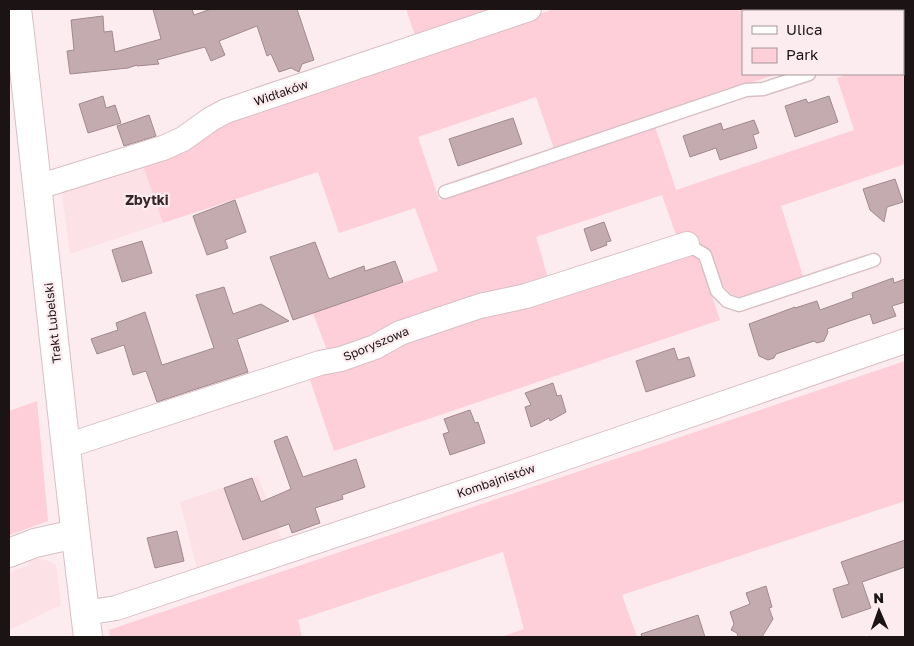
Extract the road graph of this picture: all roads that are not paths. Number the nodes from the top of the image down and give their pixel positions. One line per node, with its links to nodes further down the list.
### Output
1 (17, 9): 4 (street, Trakt Lubelski)
2 (529, 9): 4 (street, Widłaków)
3 (806, 75): 5 (lane)
4 (38, 187): 9 (street, Trakt Lubelski)
5 (445, 192)
6 (687, 244): 7 (lane); 9 (street, Sporyszowa)
7 (874, 260)
8 (905, 341): 12 (street, Kombajnistów)
9 (66, 446): 10 (street, Trakt Lubelski)
10 (75, 534): 11 (street); 12 (street, Trakt Lubelski)
11 (9, 553)
12 (87, 625)

